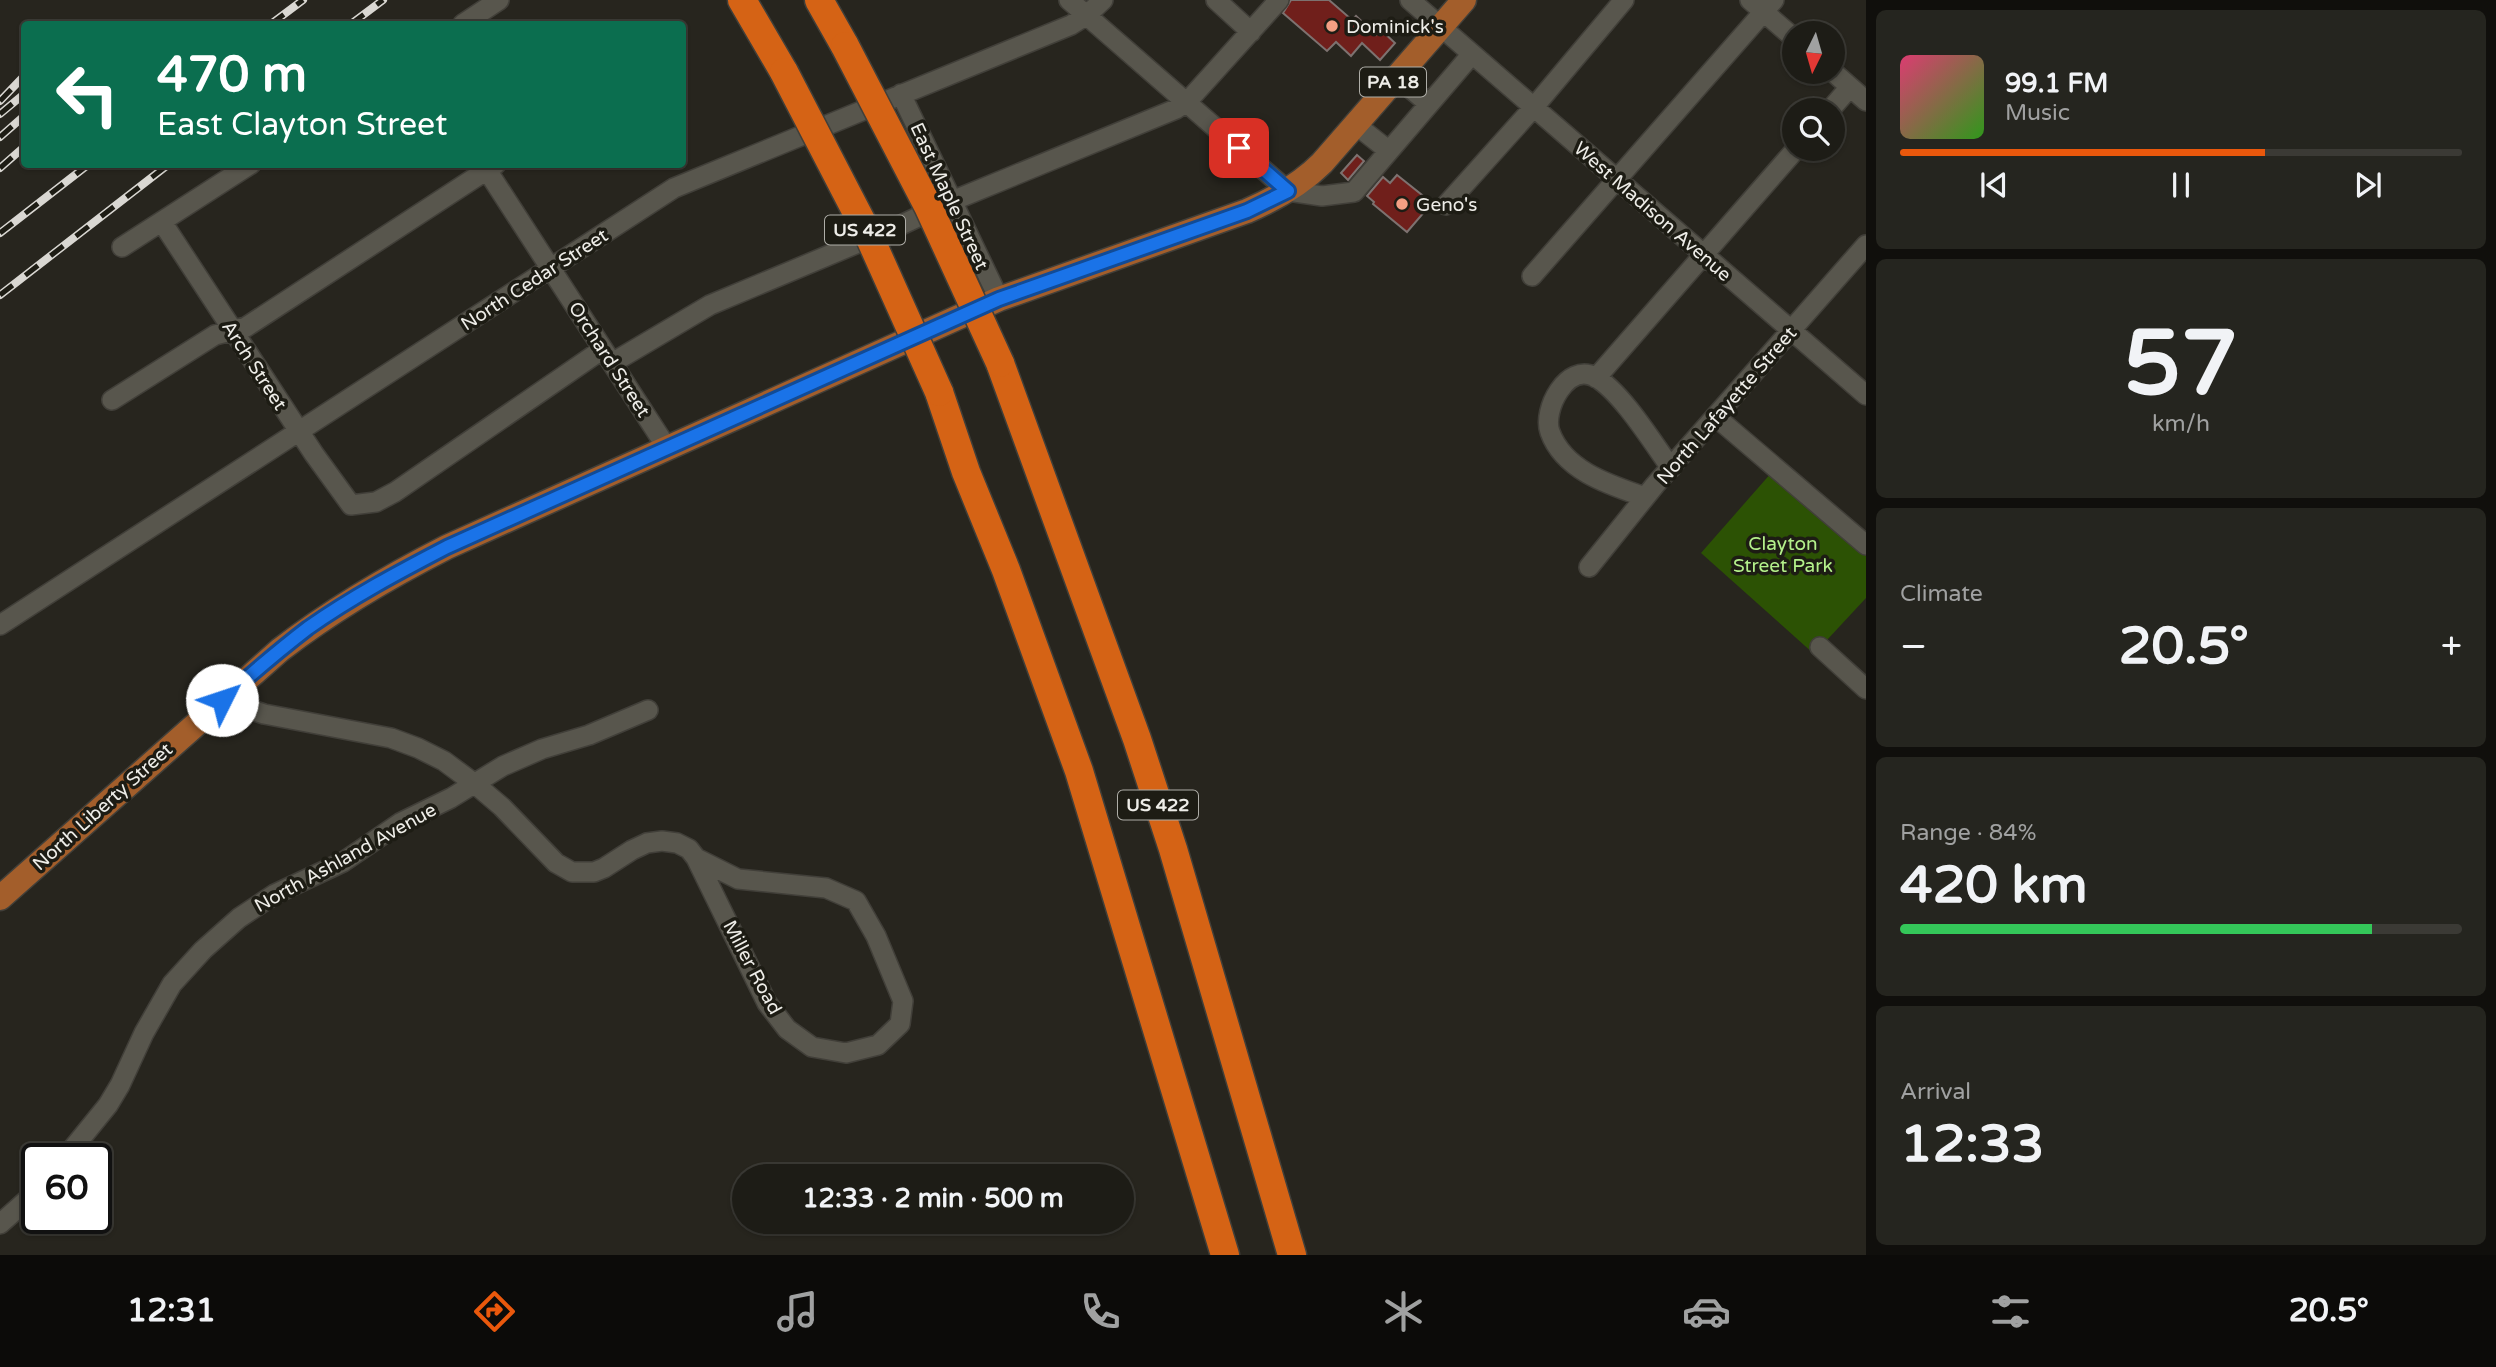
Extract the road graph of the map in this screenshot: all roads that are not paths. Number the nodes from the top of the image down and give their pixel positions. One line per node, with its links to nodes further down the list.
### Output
1 (499, 0): 13 (street)
2 (742, 0): 68 (highway, US 422, bridge)
3 (819, 0): 69 (highway, US 422, bridge)
4 (1069, 0): 12 (street)
5 (1103, 0): 12 (street, North Cedar Street)
6 (1216, 0): 16 (street)
7 (1279, 0): 16 (street)
8 (1410, 0): 15 (street, West Madison Avenue)
9 (1464, 0): 15 (main road, North Liberty Street / PA 18)
10 (1624, 0): 26 (street)
11 (1763, 4): 14 (street); 33 (street)
12 (1087, 15): 21 (street, North Cedar Street); 24 (street)
13 (468, 21)
14 (1782, 25)
15 (1441, 26): 17 (street, West Madison Avenue); 18 (main road, North Liberty Street / PA 18)
16 (1251, 32): 24 (street)
17 (1472, 54): 25 (street); 26 (street, West Madison Avenue)
18 (1396, 78): 25 (street); 27 (main road, North Liberty Street / PA 18)
19 (1845, 83): 20 (street)
20 (1850, 87): 22 (street); 23 (street)
21 (901, 94): 35 (street, East Maple Street); 41 (street, North Cedar Street)
22 (1840, 98)
23 (1866, 101)
24 (1187, 102): 34 (street); 35 (street)
25 (1429, 104): 28 (street)
26 (1534, 107): 33 (street, West Madison Avenue); 36 (street)
27 (1356, 124): 28 (street); 34 (main road, North Liberty Street / PA 18)
28 (1389, 151): 34 (street)
29 (1786, 161): 40 (street)
30 (245, 168): 37 (street)
31 (486, 168): 45 (street)
32 (490, 168): 41 (street, Orchard Street)
33 (1618, 180): 40 (street, West Madison Avenue); 42 (street)
34 (1288, 191): 43 (main road, North Liberty Street / PA 18)
35 (952, 201): 43 (street, East Maple Street); 46 (street)
36 (1446, 205)
37 (162, 222): 38 (street); 45 (street, Arch Street)
38 (122, 247)
39 (1865, 247): 44 (street, North Lafayette Street)
40 (1704, 255): 44 (street, West Madison Avenue); 47 (street)
41 (551, 268): 46 (street, Orchard Street); 51 (street, North Cedar Street)
42 (1532, 276)
43 (999, 299): 52 (main road, North Liberty Street / PA 18)
44 (1791, 330): 48 (street, West Madison Avenue); 50 (street, North Lafayette Street)
45 (233, 331): 49 (street); 51 (street, Arch Street)
46 (608, 356): 51 (street, Arch Street); 52 (street, Orchard Street)
47 (1597, 378): 53 (street); 54 (street)
48 (1866, 395)
49 (113, 400)
50 (1716, 417): 53 (street, North Lafayette Street); 55 (street)
51 (298, 431): 57 (street, North Cedar Street)
52 (667, 448): 60 (main road, North Liberty Street / PA 18)
53 (1671, 468): 54 (street, North Lafayette Street)
54 (1645, 497): 56 (street, North Lafayette Street)
55 (1866, 545)
56 (1589, 567)
57 (0, 625)
58 (1820, 647): 59 (street)
59 (1866, 689)
60 (222, 700): 62 (street, Miller Road); 64 (main road, North Liberty Street / PA 18)
61 (648, 710): 62 (street, North Ashland Avenue)
62 (475, 784): 63 (street, Miller Road); 65 (street, North Ashland Avenue)
63 (696, 858): 63 (street, Miller Road)
64 (0, 898)
65 (77, 1143)
66 (21, 1205): 67 (street)
67 (0, 1224)
68 (1225, 1255)
69 (1292, 1255)

